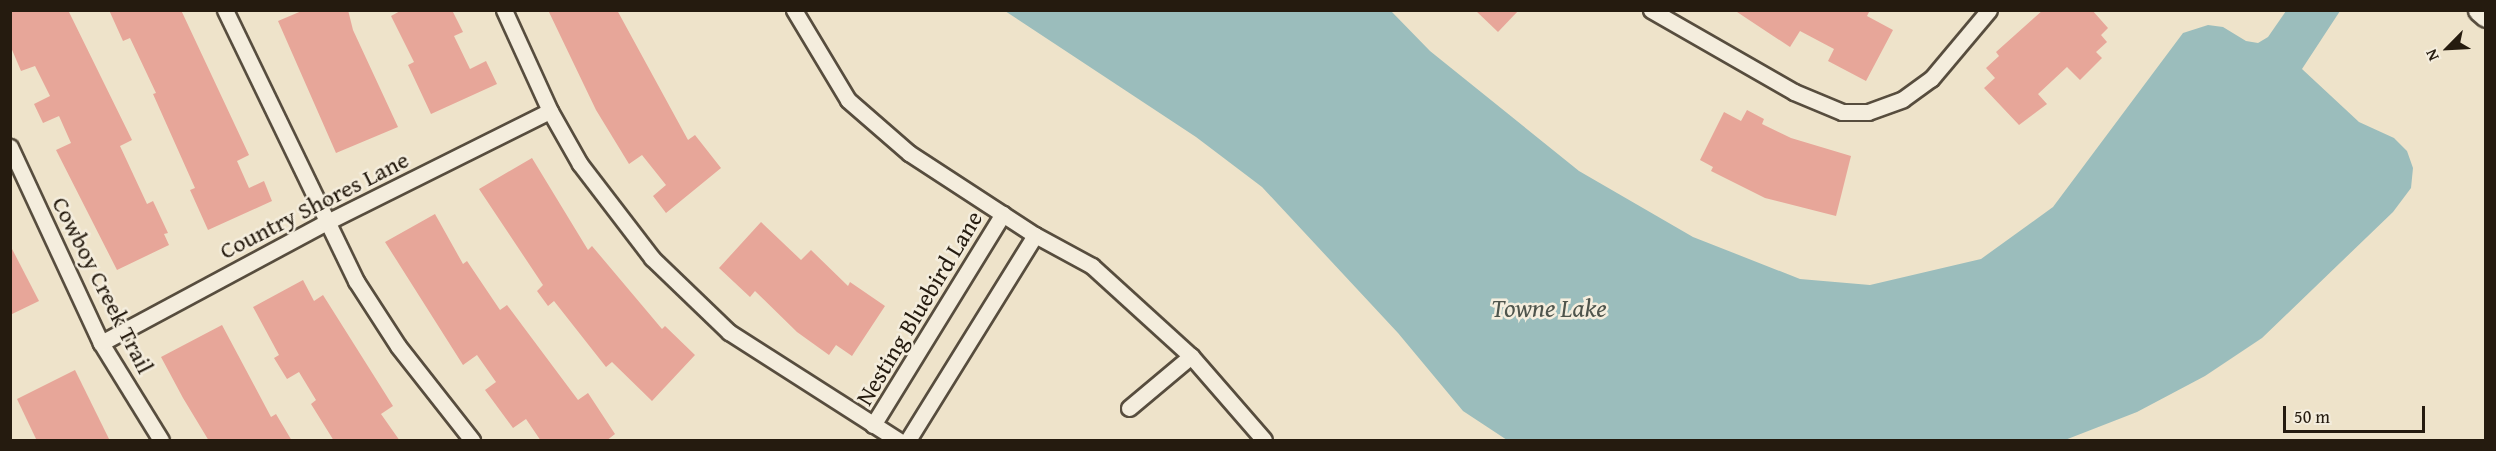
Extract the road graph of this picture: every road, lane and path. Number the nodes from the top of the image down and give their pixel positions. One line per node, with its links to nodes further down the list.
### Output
1 (225, 10): 11 (street)
2 (504, 10): 8 (street)
3 (795, 10): 10 (street)
4 (1651, 10): 5 (street)
5 (1989, 10)
6 (2479, 10): 7 (main road)
7 (2486, 16)
8 (550, 111): 11 (street, Country Shores Lane); 16 (street)
9 (10, 147): 13 (street, Cowboy Creek Trail)
10 (1003, 214): 12 (street); 16 (street, Nesting Bluebird Lane)
11 (325, 223): 13 (street, Country Shores Lane); 18 (street)
12 (1035, 235): 14 (street); 20 (street)
13 (101, 343): 17 (street, Cowboy Creek Trail)
14 (1191, 356): 15 (street); 21 (street)
15 (1129, 408)
16 (873, 425): 19 (street)
17 (161, 441)
18 (472, 441)
19 (898, 441)
20 (908, 441)
21 (1264, 441)

